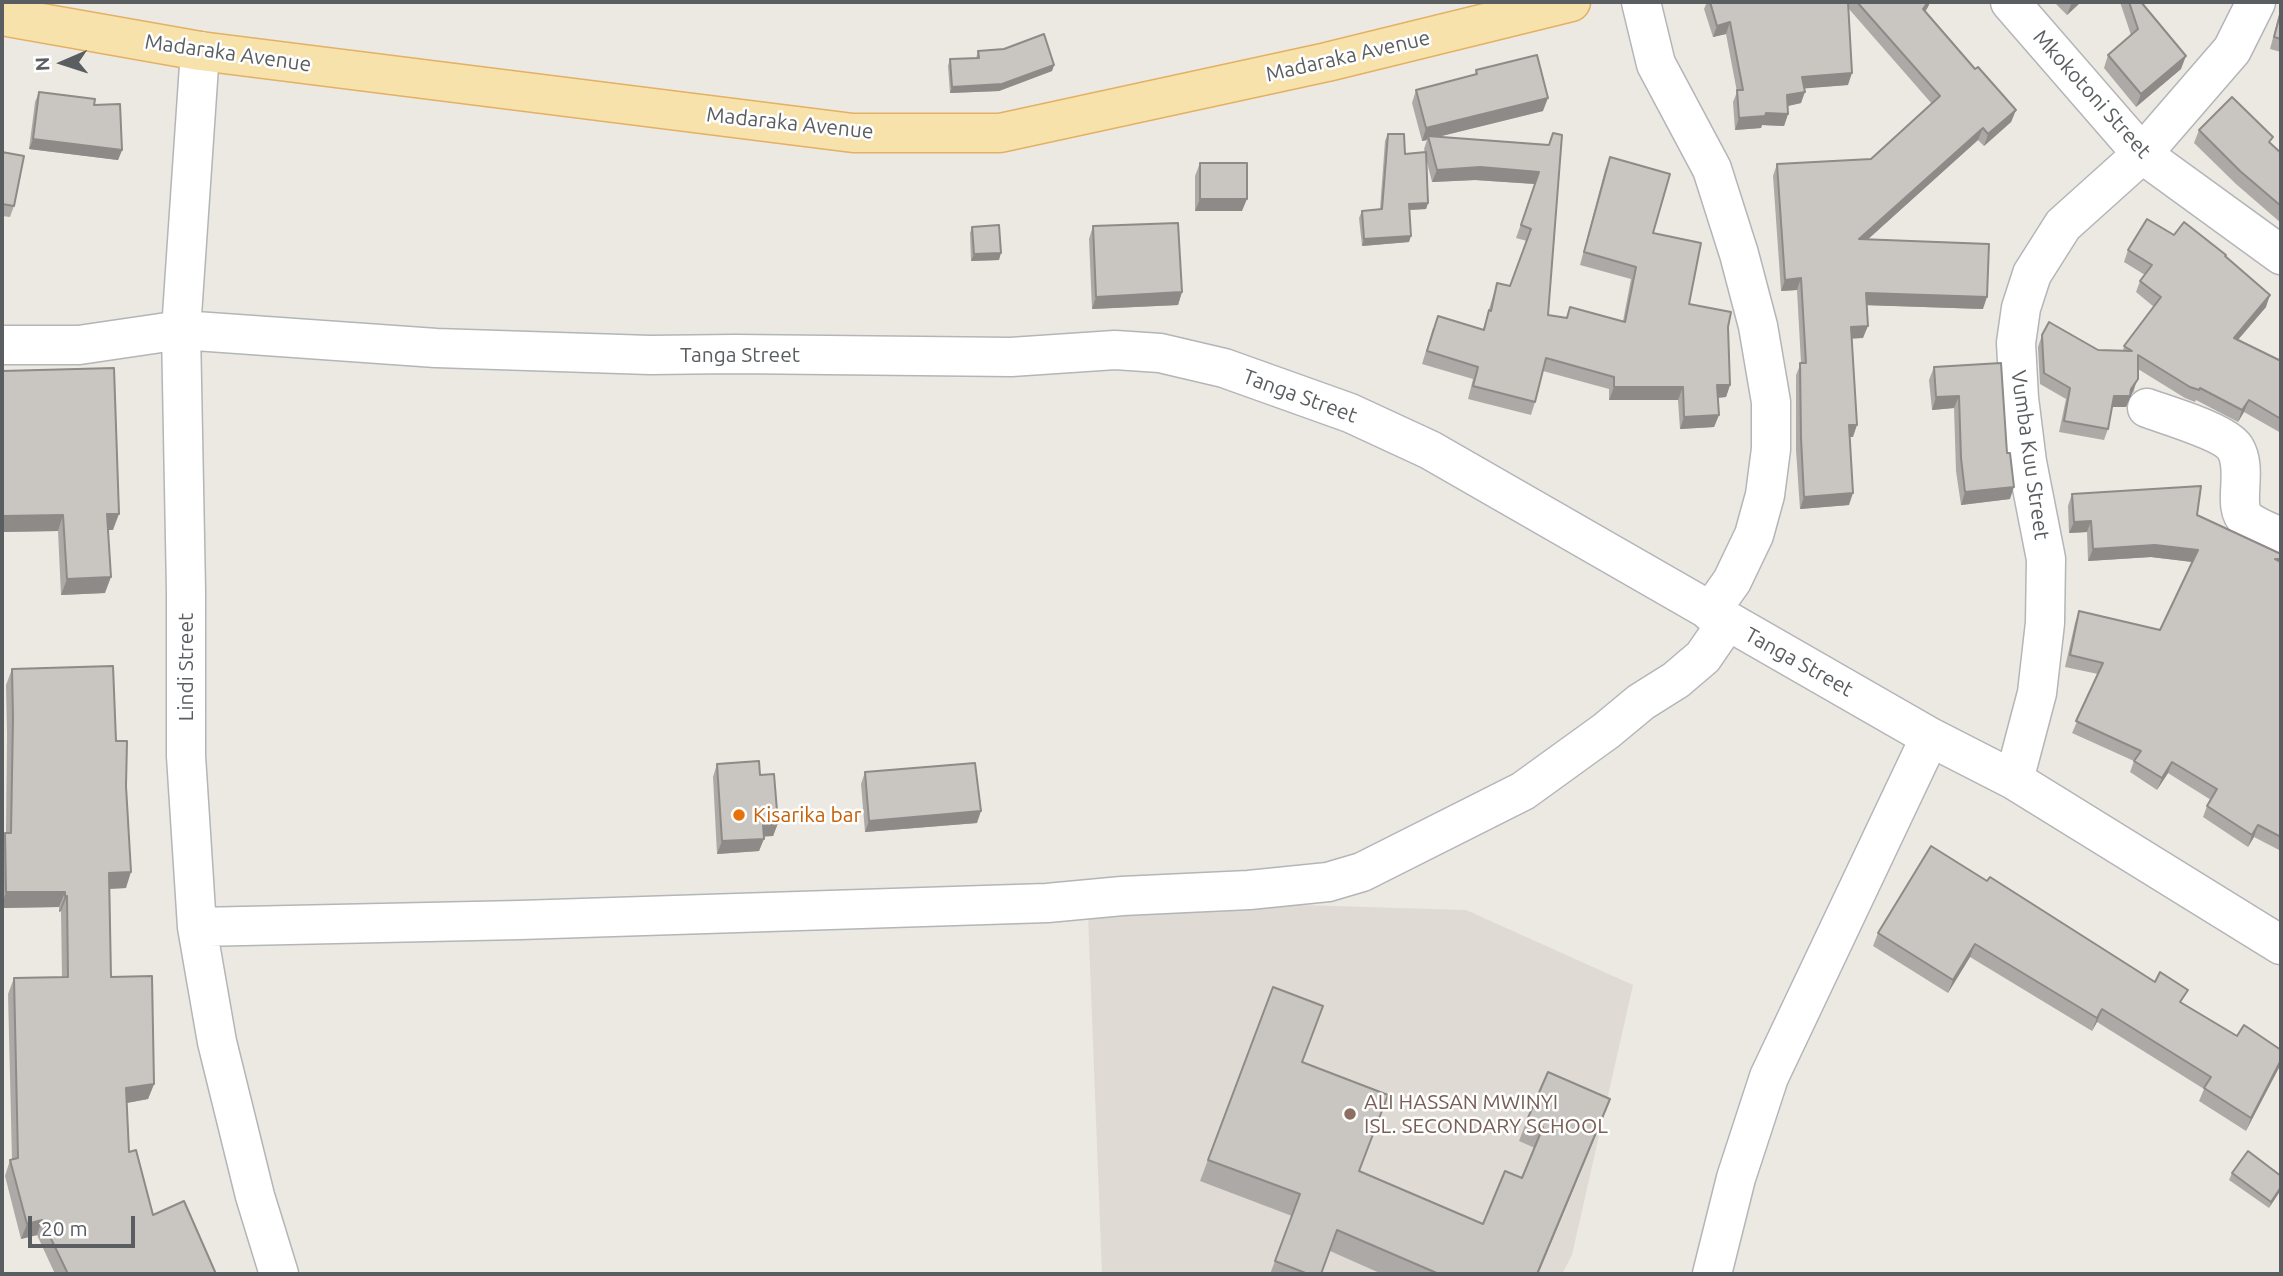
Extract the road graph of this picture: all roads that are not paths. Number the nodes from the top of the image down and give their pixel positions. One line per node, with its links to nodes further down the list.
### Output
1 (1571, 2): 6 (main road, Madaraka Avenue)
2 (1641, 2): 13 (street)
3 (2010, 2): 7 (street, Mkokotoni Street)
4 (2256, 2): 7 (street, Vumba Kuu Street)
5 (2, 16): 6 (main road, Madaraka Avenue)
6 (200, 51): 9 (street, Lindi Street)
7 (2142, 154): 8 (street, Mkokotoni Street); 15 (street, Vumba Kuu Street)
8 (2281, 255)
9 (181, 330): 10 (street, Tanga Street); 13 (street, Tanga Street); 16 (street, Lindi Street)
10 (2, 345)
11 (2147, 408): 12 (street)
12 (2281, 537)
13 (1719, 617): 14 (street, Tanga Street); 16 (street)
14 (1930, 737): 15 (street, Tanga Street); 19 (street)
15 (2014, 780): 17 (street, Tanga Street)
16 (197, 927): 18 (street, Lindi Street)
17 (2281, 945)
18 (279, 1274)
19 (1712, 1274)

